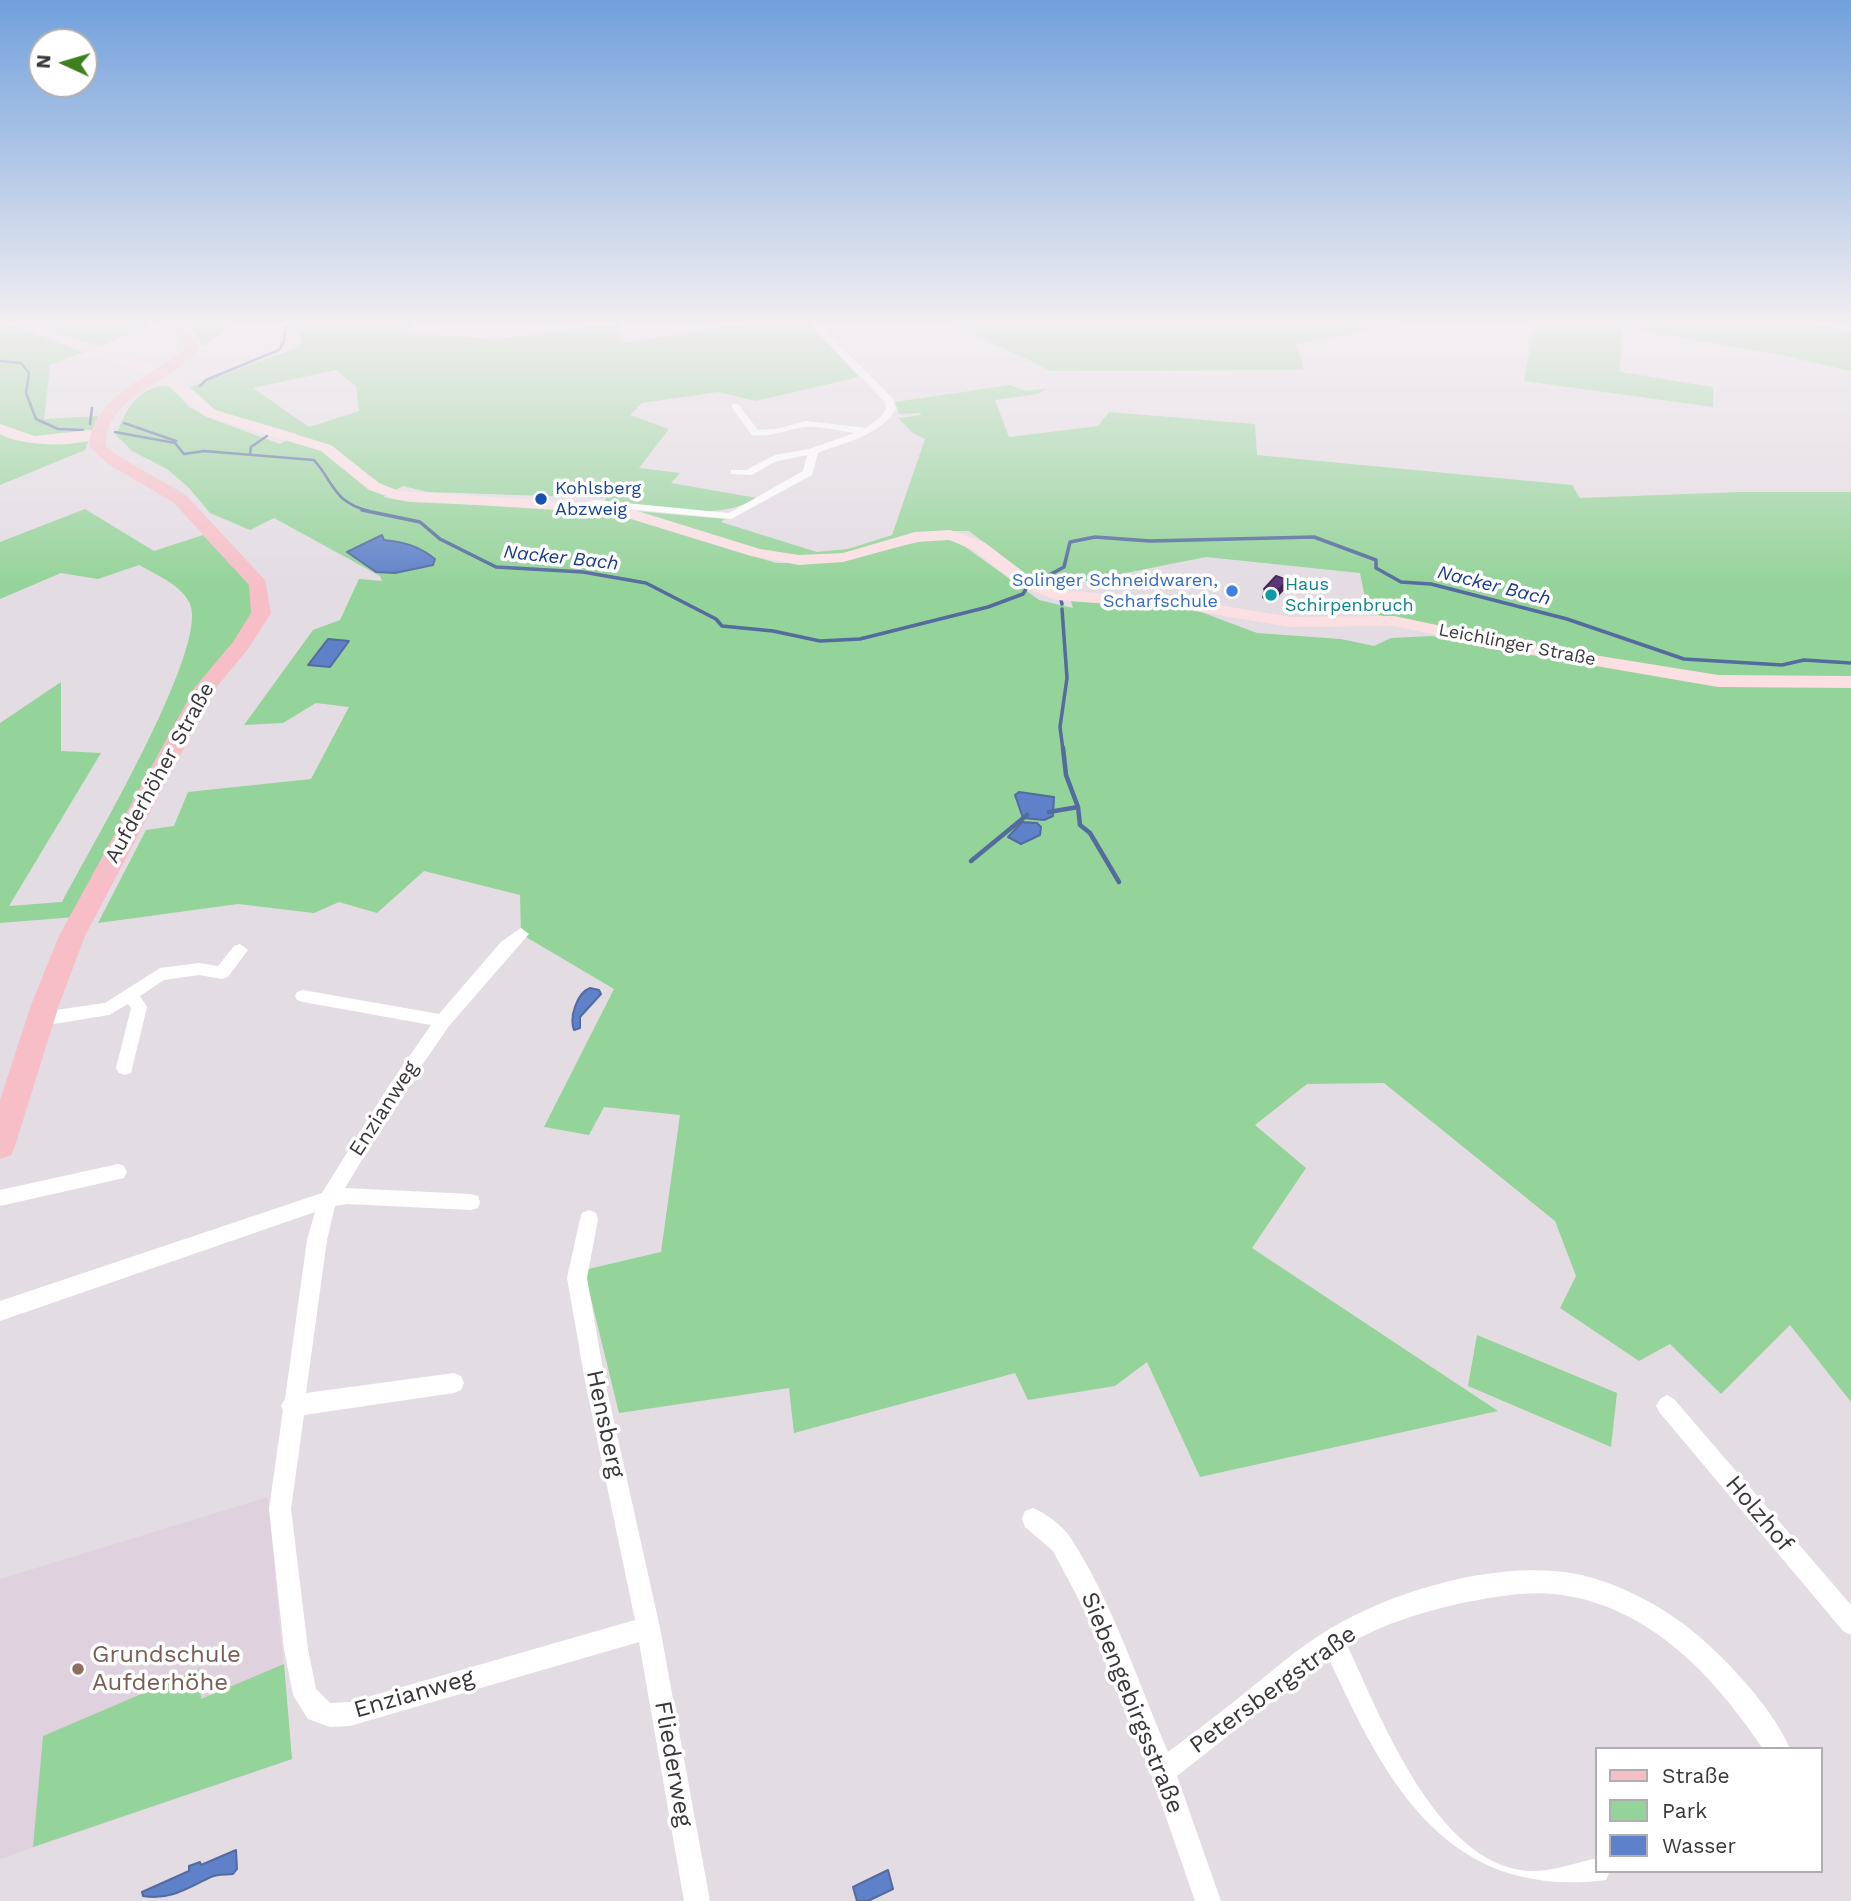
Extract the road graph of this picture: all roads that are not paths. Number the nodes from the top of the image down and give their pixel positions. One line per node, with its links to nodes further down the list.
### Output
1 (112, 410): 7 (main road)
2 (205, 410): 10 (main road, Leichlinger Straße)
3 (738, 410): 6 (street)
4 (889, 410): 6 (street)
5 (0, 428): 7 (main road)
6 (866, 431): 8 (street)
7 (99, 433): 16 (main road, Aufderhöher Straße)
8 (812, 452): 9 (street); 10 (street)
9 (735, 472)
10 (585, 506): 11 (main road, Leichlinger Straße)
11 (1851, 682)
12 (521, 934): 17 (street, Enzianweg)
13 (240, 950): 14 (street)
14 (131, 996): 16 (street); 18 (street)
15 (303, 996): 17 (street)
16 (41, 1019): 19 (main road, Aufderhöher Straße)
17 (443, 1021): 22 (street, Enzianweg)
18 (125, 1068)
19 (0, 1146)
20 (118, 1172): 21 (street)
21 (0, 1198)
22 (328, 1199): 23 (street); 25 (street); 27 (street, Enzianweg)
23 (471, 1202)
24 (589, 1219): 31 (street, Hensberg)
25 (0, 1311)
26 (454, 1383): 27 (street)
27 (292, 1406): 31 (street, Enzianweg)
28 (1667, 1406): 30 (street, Holzhof)
29 (1033, 1519): 34 (street, Siebengebirgsstraße)
30 (1851, 1623)
31 (648, 1628): 36 (street, Fliederweg)
32 (1332, 1640): 33 (street, Petersbergstraße); 34 (street, Petersbergstraße); 35 (street)
33 (1777, 1747)
34 (1163, 1771): 37 (street, Siebengebirgsstraße)
35 (1596, 1871)
36 (696, 1901)
37 (1208, 1901)

